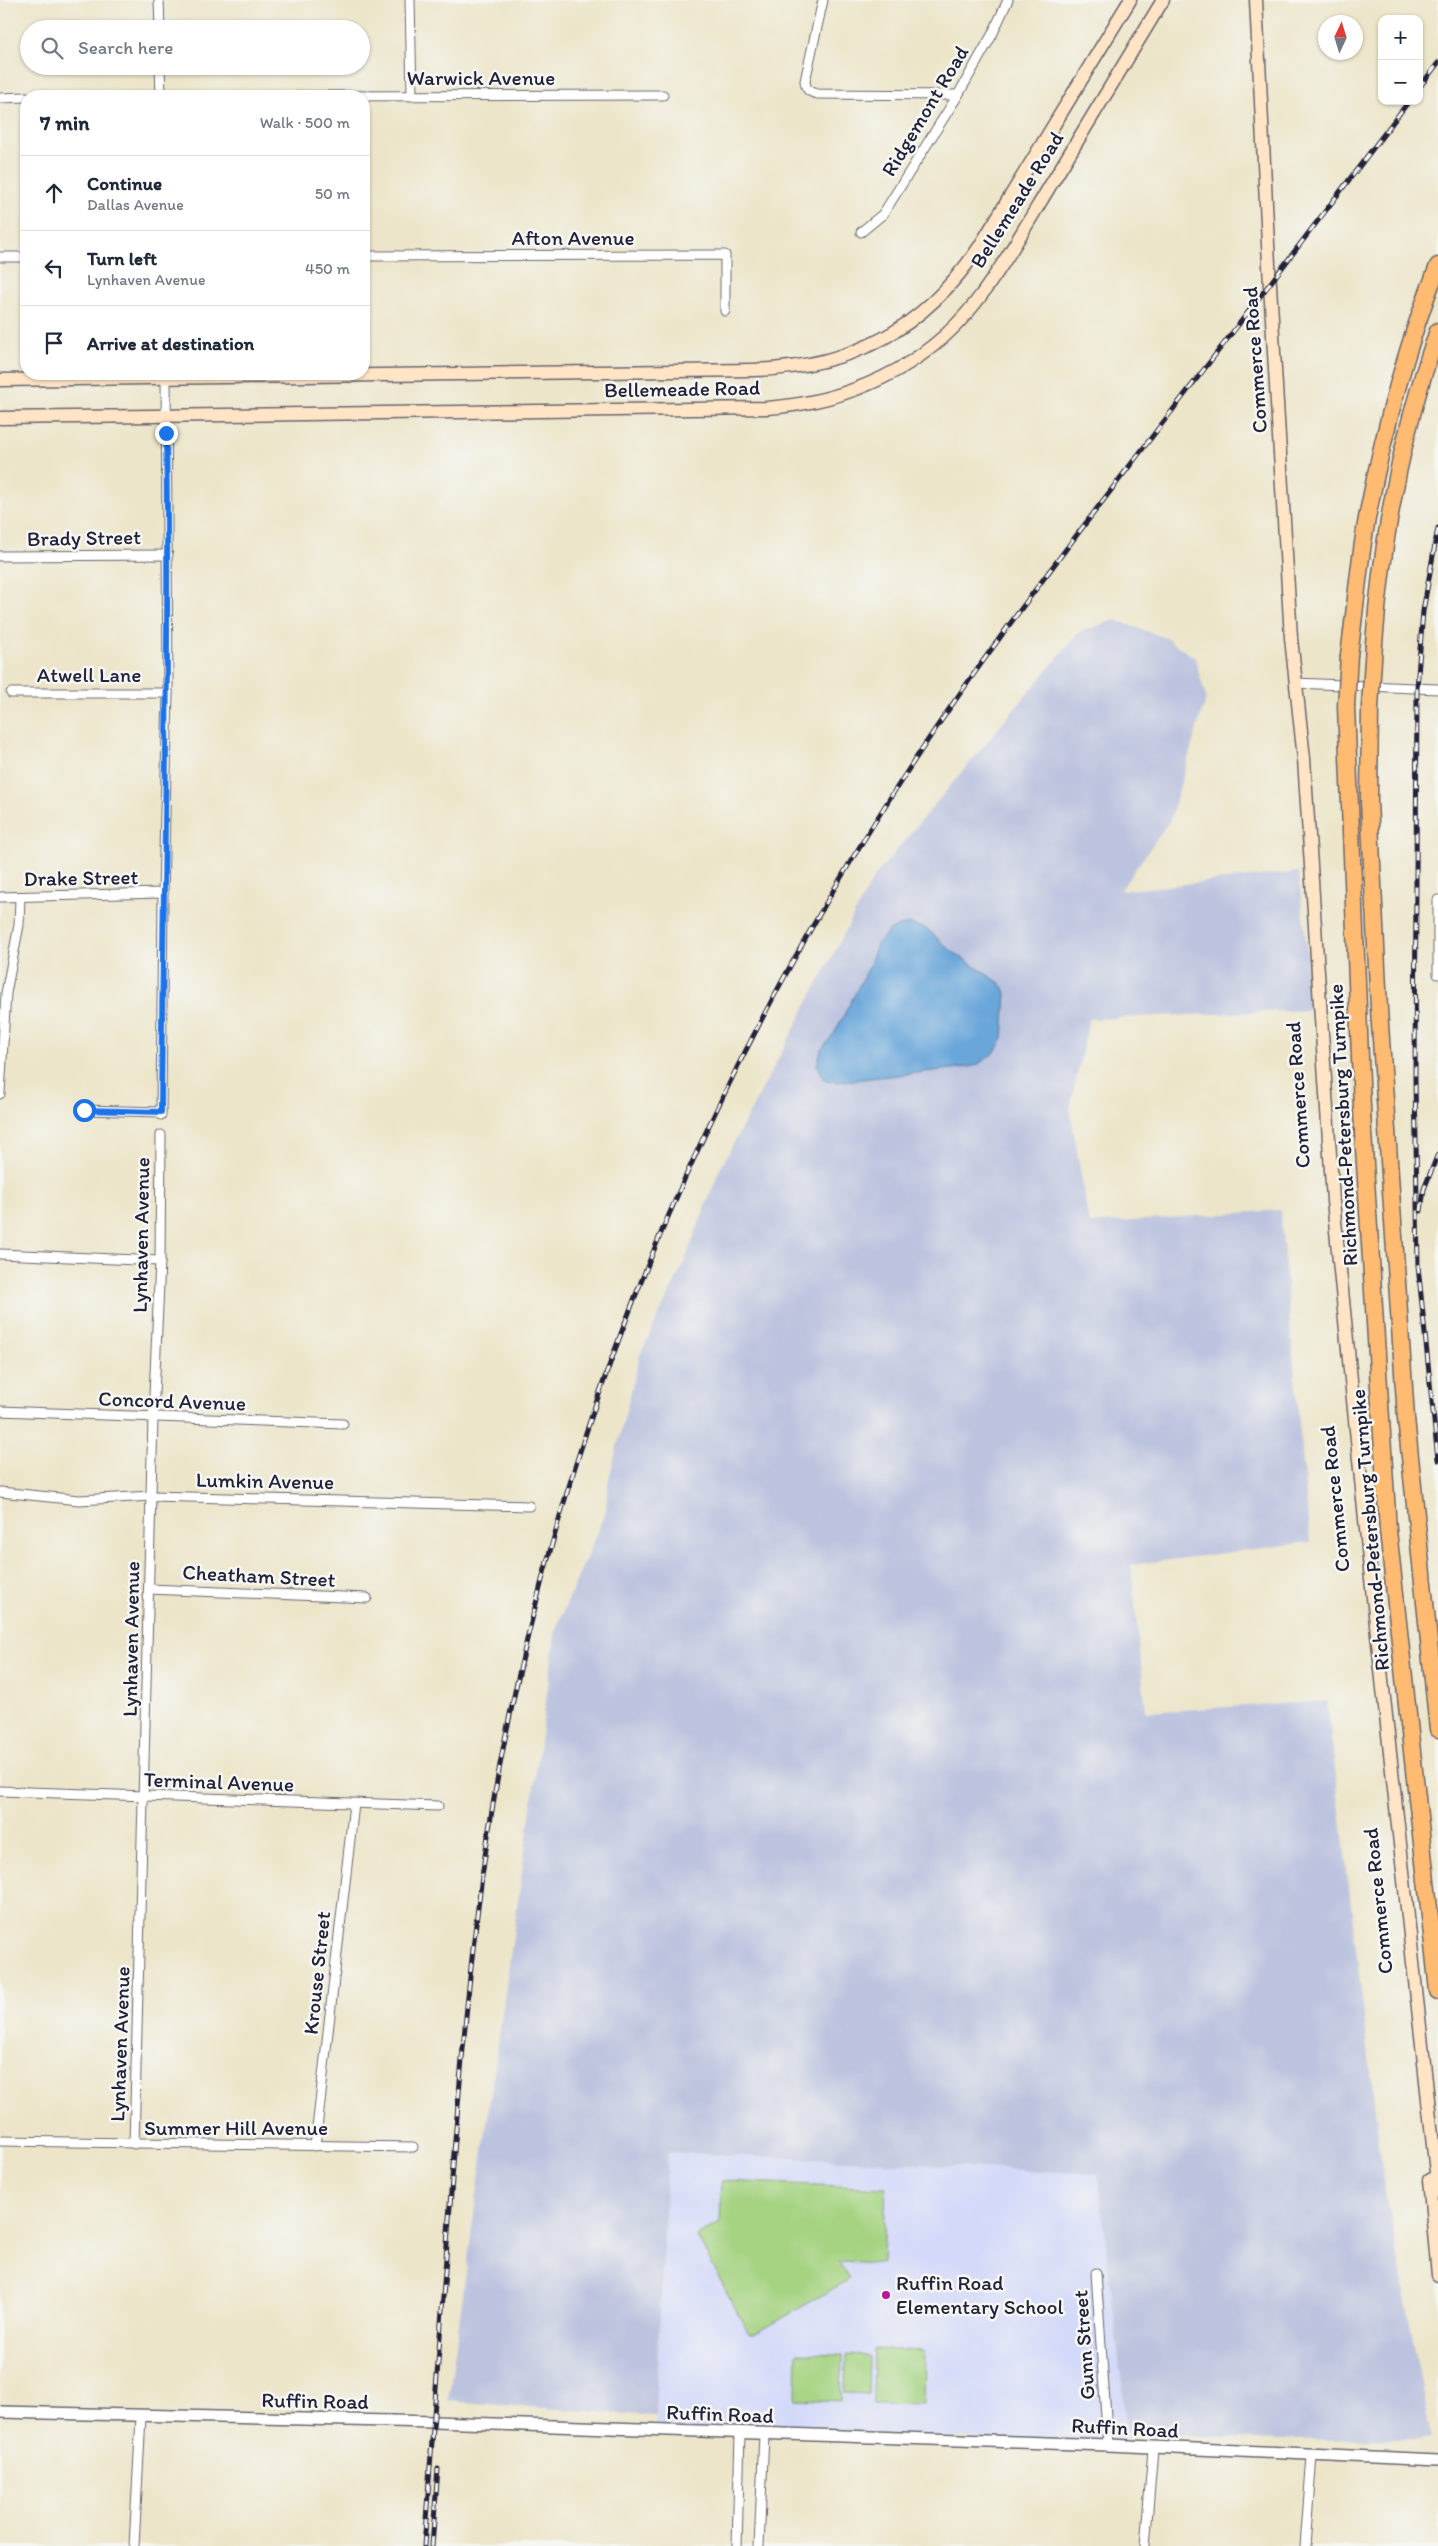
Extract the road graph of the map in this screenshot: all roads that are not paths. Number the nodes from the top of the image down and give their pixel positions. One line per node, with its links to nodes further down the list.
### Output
1 (159, 0): 8 (street)
2 (410, 0): 14 (street)
3 (823, 0): 12 (street)
4 (1008, 0): 12 (street, Ridgemont Road)
5 (1130, 0): 24 (main road, Bellemeade Road)
6 (1163, 0): 28 (main road, Bellemeade Road)
7 (1256, 0): 32 (main road, Commerce Road)
8 (160, 20)
9 (160, 75): 10 (street)
10 (161, 90)
11 (663, 95): 14 (street, Warwick Avenue)
12 (958, 95): 17 (street, Ridgemont Road)
13 (370, 96): 14 (street, Warwick Avenue)
14 (412, 96)
15 (20, 97): 16 (street)
16 (0, 98)
17 (861, 232)
18 (370, 256): 22 (street, Afton Avenue)
19 (0, 257): 20 (street)
20 (20, 257)
21 (1438, 266): 60 (highway, Richmond-Petersburg Turnpike, bridge)
22 (725, 311)
23 (1438, 331): 55 (highway, Richmond-Petersburg Turnpike, bridge)
24 (370, 374)
25 (0, 380): 26 (main road, Bellemeade Road)
26 (20, 380)
27 (166, 380): 28 (street)
28 (166, 416): 29 (main road, Bellemeade Road); 30 (street)
29 (0, 418)
30 (168, 555): 31 (street, Brady Street); 35 (street)
31 (0, 556)
32 (1295, 683): 33 (street); 36 (main road, Commerce Road)
33 (1438, 689)
34 (11, 693): 35 (street, Atwell Lane)
35 (168, 693): 37 (street)
36 (1298, 716): 65 (main road, Commerce Road); 67 (main road, Commerce Road)
37 (163, 893): 39 (street, Drake Street); 43 (street)
38 (0, 897): 39 (street, Drake Street)
39 (20, 897): 42 (street)
40 (1438, 900): 41 (street)
41 (1438, 974)
42 (0, 1094)
43 (84, 1110)
44 (161, 1135): 46 (street, Lynhaven Avenue)
45 (0, 1254): 46 (street)
46 (160, 1261): 48 (street, Lynhaven Avenue)
47 (0, 1411): 48 (street, Concord Avenue)
48 (153, 1418): 49 (street, Concord Avenue); 51 (street, Lynhaven Avenue)
49 (343, 1424)
50 (0, 1492): 51 (street, Lumkin Avenue)
51 (152, 1496): 52 (street, Lumkin Avenue); 53 (street, Lynhaven Avenue)
52 (529, 1506)
53 (150, 1589): 54 (street, Cheatham Street); 57 (street, Lynhaven Avenue)
54 (367, 1598)
55 (1438, 1729)
56 (0, 1791): 57 (street, Terminal Avenue)
57 (144, 1798): 58 (street, Terminal Avenue); 62 (street, Lynhaven Avenue)
58 (354, 1804): 59 (street, Terminal Avenue); 63 (street, Krouse Street)
59 (438, 1806)
60 (1438, 1991)
61 (0, 2140): 62 (street, Summer Hill Avenue)
62 (134, 2144): 63 (street, Summer Hill Avenue)
63 (315, 2146): 64 (street, Summer Hill Avenue)
64 (413, 2147)
65 (1438, 2191)
66 (1096, 2273): 72 (street, Gunn Street)
67 (1438, 2275)
68 (0, 2412): 69 (street, Ruffin Road)
69 (141, 2417): 70 (street, Ruffin Road); 76 (street)
70 (740, 2434): 71 (street, Ruffin Road); 77 (street)
71 (764, 2435): 72 (street, Ruffin Road); 78 (street)
72 (1108, 2446): 73 (street, Ruffin Road)
73 (1153, 2448): 74 (street, Ruffin Road); 79 (street)
74 (1312, 2456): 75 (street, Ruffin Road); 80 (street)
75 (1438, 2460)
76 (134, 2546)
77 (737, 2546)
78 (759, 2546)
79 (1145, 2546)
80 (1305, 2546)

